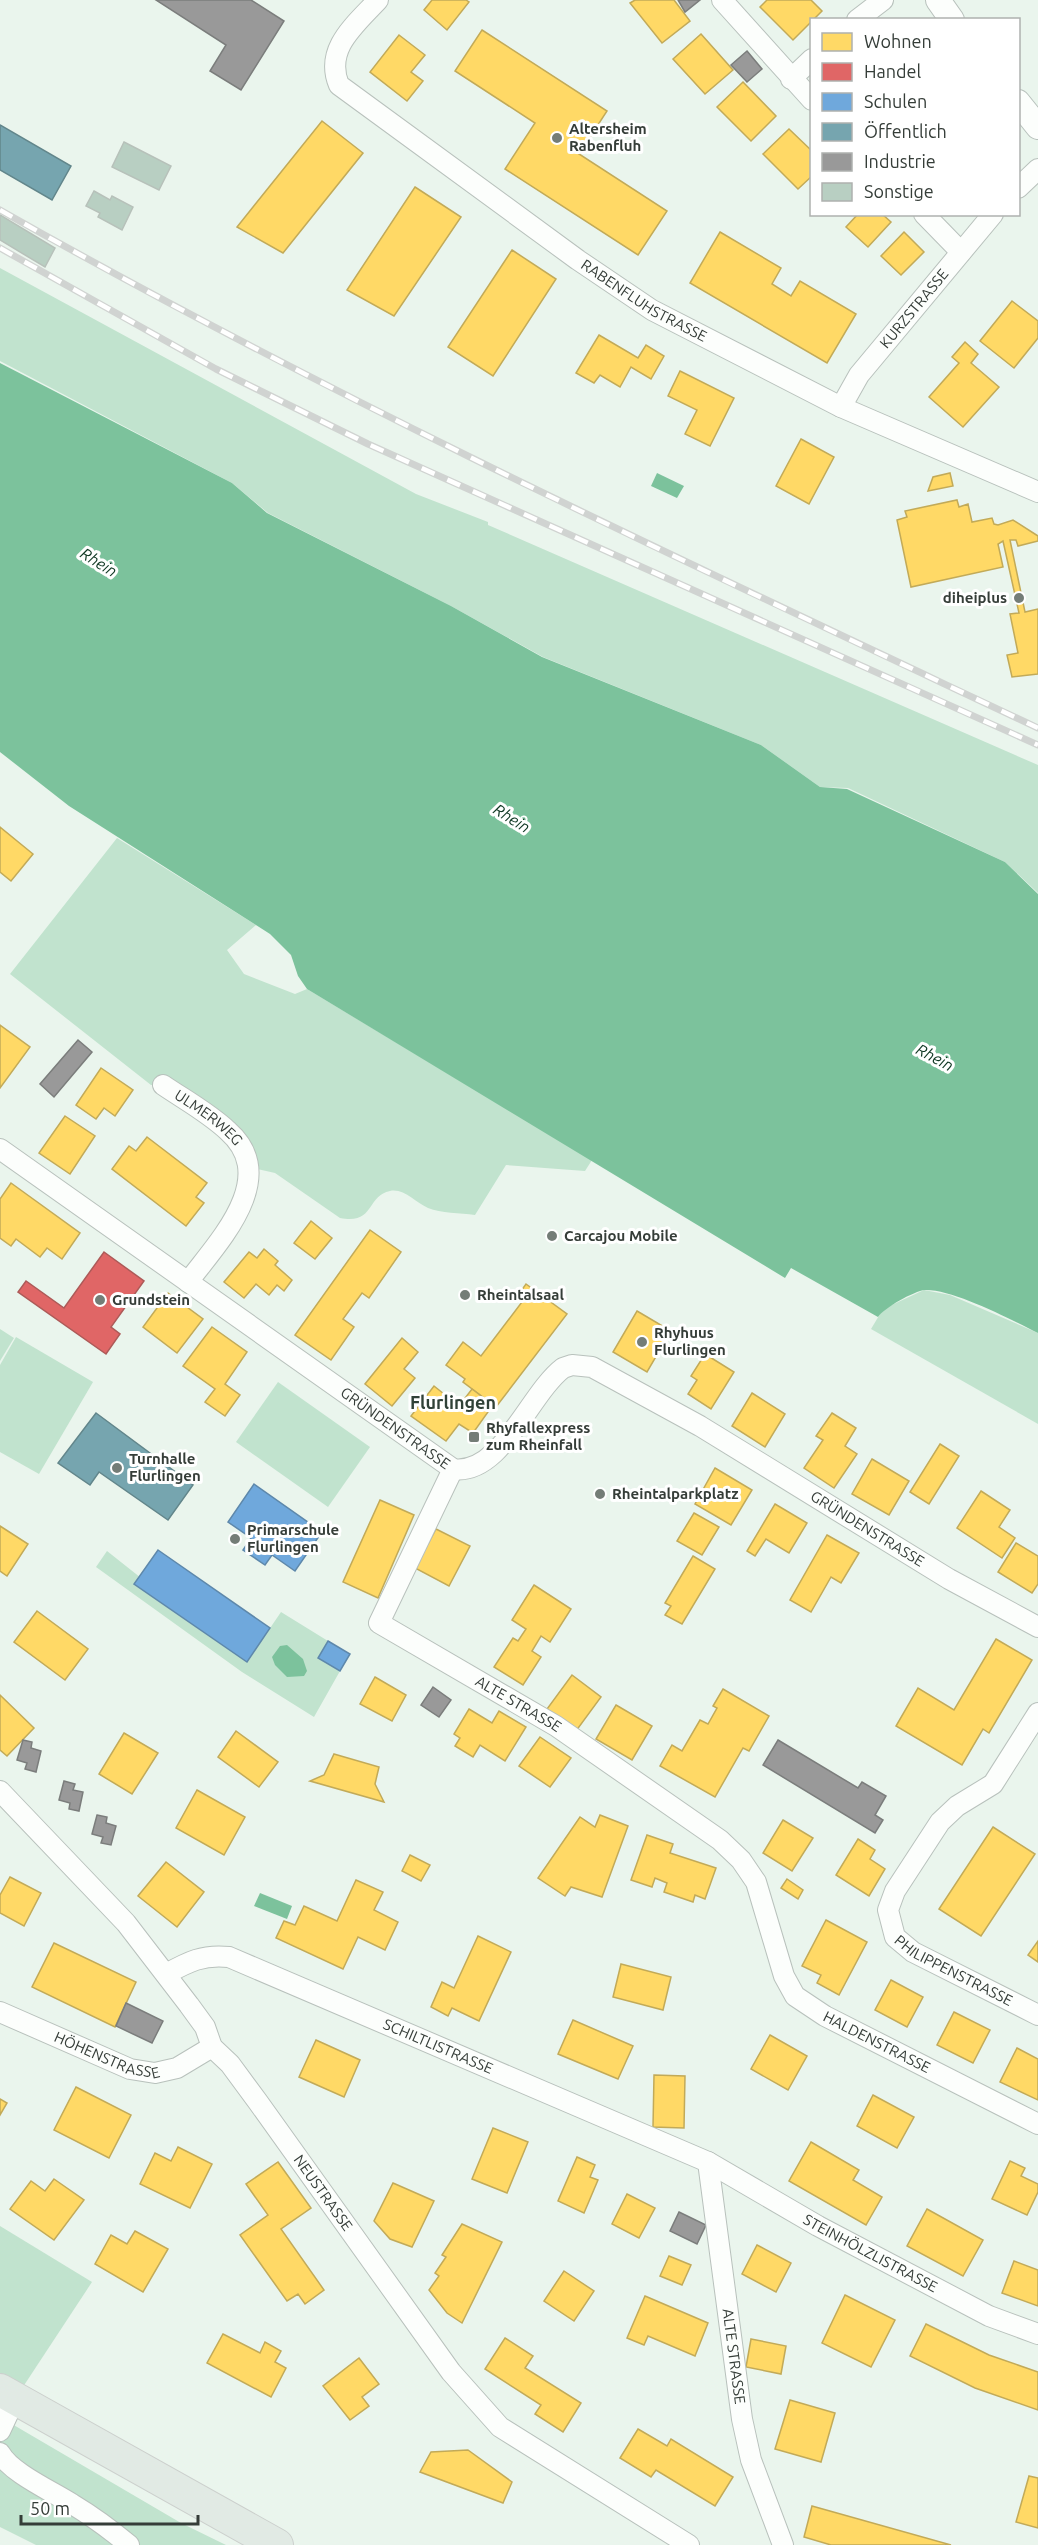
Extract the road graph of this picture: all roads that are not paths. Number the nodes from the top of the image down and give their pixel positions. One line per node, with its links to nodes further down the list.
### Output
1 (378, 0): 17 (street, RABENFLUHSTRASSE)
2 (722, 0): 8 (street)
3 (883, 0): 5 (street)
4 (938, 0): 6 (street)
5 (860, 18)
6 (951, 18)
7 (810, 61): 8 (street)
8 (791, 79): 9 (street)
9 (810, 98)
10 (1020, 104): 11 (street)
11 (1038, 127)
12 (1038, 169): 13 (street)
13 (1020, 186)
14 (926, 216): 16 (street)
15 (991, 216): 16 (street, KURZSTRASSE)
16 (961, 252): 17 (street, KURZSTRASSE)
17 (841, 407): 18 (street, RABENFLUHSTRASSE)
18 (1038, 492)
19 (164, 1085): 21 (street, ULMERWEG)
20 (0, 1149): 21 (street, GRÜNDENSTRASSE)
21 (188, 1282): 22 (street, GRÜNDENSTRASSE)
22 (453, 1469): 23 (street, GRÜNDENSTRASSE); 26 (street, ALTE STRASSE)
23 (1038, 1626)
24 (1038, 1713): 29 (street, PHILIPPENSTRASSE)
25 (0, 1791): 27 (street, NEUSTRASSE)
26 (767, 1913): 31 (street, HALDENSTRASSE)
27 (166, 1974): 30 (street, NEUSTRASSE); 32 (street, SCHILTLISTRASSE)
28 (0, 2012): 30 (street, HÖHENSTRASSE)
29 (1038, 2014)
30 (212, 2047): 39 (street, NEUSTRASSE)
31 (1038, 2124)
32 (708, 2162): 33 (street, STEINHÖLZLISTRASSE); 40 (street, ALTE STRASSE)
33 (1038, 2334)
34 (8, 2395): 35 (street); 38 (main road)
35 (0, 2431)
36 (0, 2453): 37 (street)
37 (129, 2545)
38 (277, 2545)
39 (689, 2545)
40 (783, 2545)

